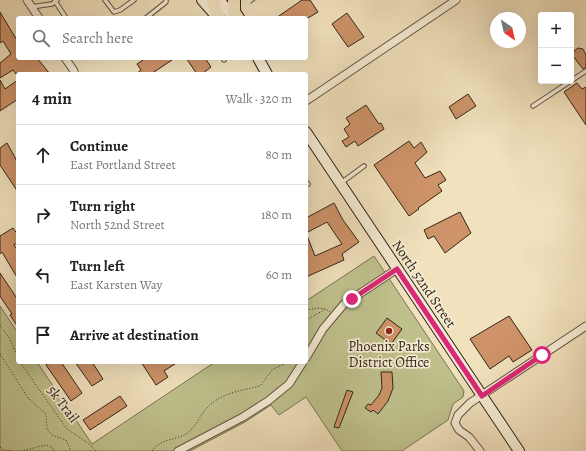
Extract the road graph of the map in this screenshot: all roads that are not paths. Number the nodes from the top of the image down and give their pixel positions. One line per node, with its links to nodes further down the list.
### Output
1 (27, 0): 11 (street)
2 (105, 0): 3 (lane)
3 (134, 0)
4 (166, 0): 14 (lane)
5 (202, 0): 15 (main road)
6 (213, 0): 16 (highway)
7 (220, 0): 17 (main road)
8 (234, 0): 18 (highway)
9 (456, 0): 24 (street)
10 (56, 1): 11 (lane); 13 (lane)
11 (31, 7): 12 (street)
12 (38, 16)
13 (65, 16)
14 (149, 16)
15 (216, 16)
16 (217, 16)
17 (231, 16)
18 (237, 16)
19 (66, 60): 22 (street)
20 (254, 60): 21 (main road)
21 (262, 66)
22 (74, 71)
23 (586, 71): 25 (lane)
24 (308, 100)
25 (533, 106)
26 (308, 135): 28 (main road, North 52nd Street)
27 (364, 166): 28 (lane)
28 (340, 184): 29 (main road, North 52nd Street)
29 (397, 269): 31 (street); 33 (main road, North 52nd Street)
30 (586, 326): 33 (street)
31 (308, 355)
32 (302, 364): 34 (street)
33 (482, 396): 35 (street); 36 (main road, North 52nd Street)
34 (178, 451)
35 (480, 451)
36 (519, 451)

